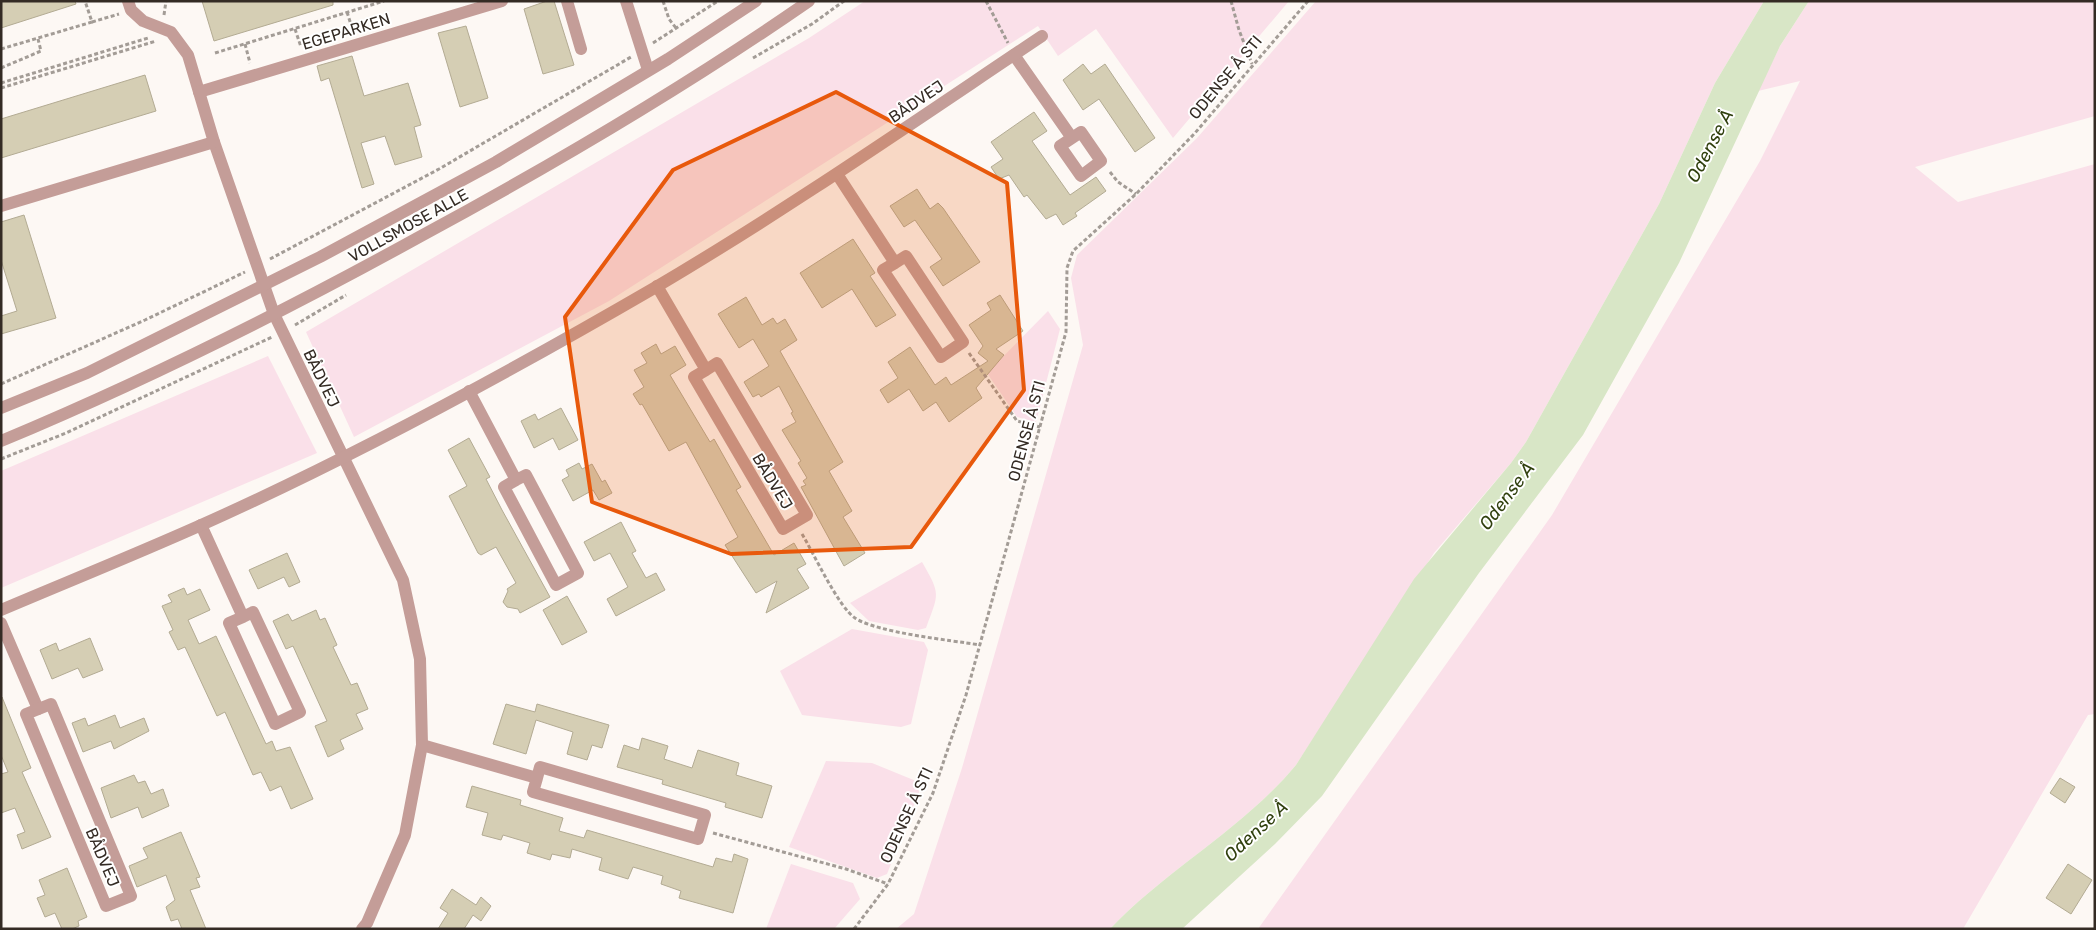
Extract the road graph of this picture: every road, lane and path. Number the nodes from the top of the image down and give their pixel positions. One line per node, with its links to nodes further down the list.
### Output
1 (85, 1): 17 (path)
2 (128, 1): 18 (street)
3 (166, 1): 18 (path)
4 (384, 1): 15 (path)
5 (502, 1): 23 (street, EGEPARKEN)
6 (567, 1): 24 (street)
7 (626, 1): 26 (street)
8 (664, 1): 19 (path)
9 (718, 1): 19 (path)
10 (756, 1): 32 (street, VOLLSMOSE ALLE)
11 (809, 1): 46 (street, VOLLSMOSE ALLE)
12 (986, 1): 28 (path)
13 (1231, 1): 30 (path)
14 (1308, 1): 30 (path, ODENSE Å STI)
15 (347, 12): 20 (path); 23 (path)
16 (117, 15): 17 (path)
17 (92, 22): 22 (path)
18 (162, 27): 33 (path); 34 (path); 35 (street)
19 (676, 28): 26 (path)
20 (296, 29): 27 (path); 29 (path)
21 (1042, 36): 28 (street, BÅDVEJ)
22 (38, 39): 25 (path); 31 (path)
23 (357, 45): 29 (street, EGEPARKEN)
24 (581, 48)
25 (1, 49)
26 (641, 50): 32 (street); 43 (path)
27 (215, 53)
28 (1014, 55): 36 (street); 39 (street, BÅDVEJ)
29 (305, 61): 35 (street, EGEPARKEN)
30 (1252, 64): 40 (path, ODENSE Å STI)
31 (1, 68)
32 (648, 70): 44 (street, VOLLSMOSE ALLE)
33 (1, 83)
34 (1, 88)
35 (199, 92): 37 (street)
36 (1072, 138): 38 (street); 38 (street)
37 (214, 142): 41 (street); 43 (street)
38 (1101, 161): 40 (path)
39 (837, 174): 42 (street); 45 (street, BÅDVEJ)
40 (1136, 194): 52 (path, ODENSE Å STI)
41 (1, 206)
42 (895, 263): 47 (street); 47 (street)
43 (257, 266): 44 (street); 49 (path)
44 (263, 285): 46 (street); 51 (street, VOLLSMOSE ALLE)
45 (656, 286): 48 (street); 50 (street, BÅDVEJ)
46 (274, 314): 53 (street, VOLLSMOSE ALLE); 54 (street, BÅDVEJ)
47 (963, 342): 52 (path)
48 (706, 370): 56 (street, BÅDVEJ); 56 (street, BÅDVEJ)
49 (1, 384)
50 (469, 391): 54 (street, BÅDVEJ); 55 (street)
51 (1, 408)
52 (1040, 427): 61 (path, ODENSE Å STI)
53 (1, 440)
54 (342, 457): 57 (street, BÅDVEJ); 63 (street, BÅDVEJ)
55 (516, 480): 55 (street)
56 (795, 522): 61 (path)
57 (201, 525): 58 (street, BÅDVEJ); 59 (street)
58 (1, 610)
59 (243, 617): 59 (street)
60 (1, 623): 62 (street)
61 (980, 645): 66 (path, ODENSE Å STI)
62 (38, 709): 62 (street, BÅDVEJ)
63 (422, 744): 64 (street); 67 (street, BÅDVEJ)
64 (537, 778): 65 (street); 65 (street)
65 (700, 829): 66 (path)
66 (888, 884): 68 (path, ODENSE Å STI)
67 (368, 927)
68 (854, 929)

